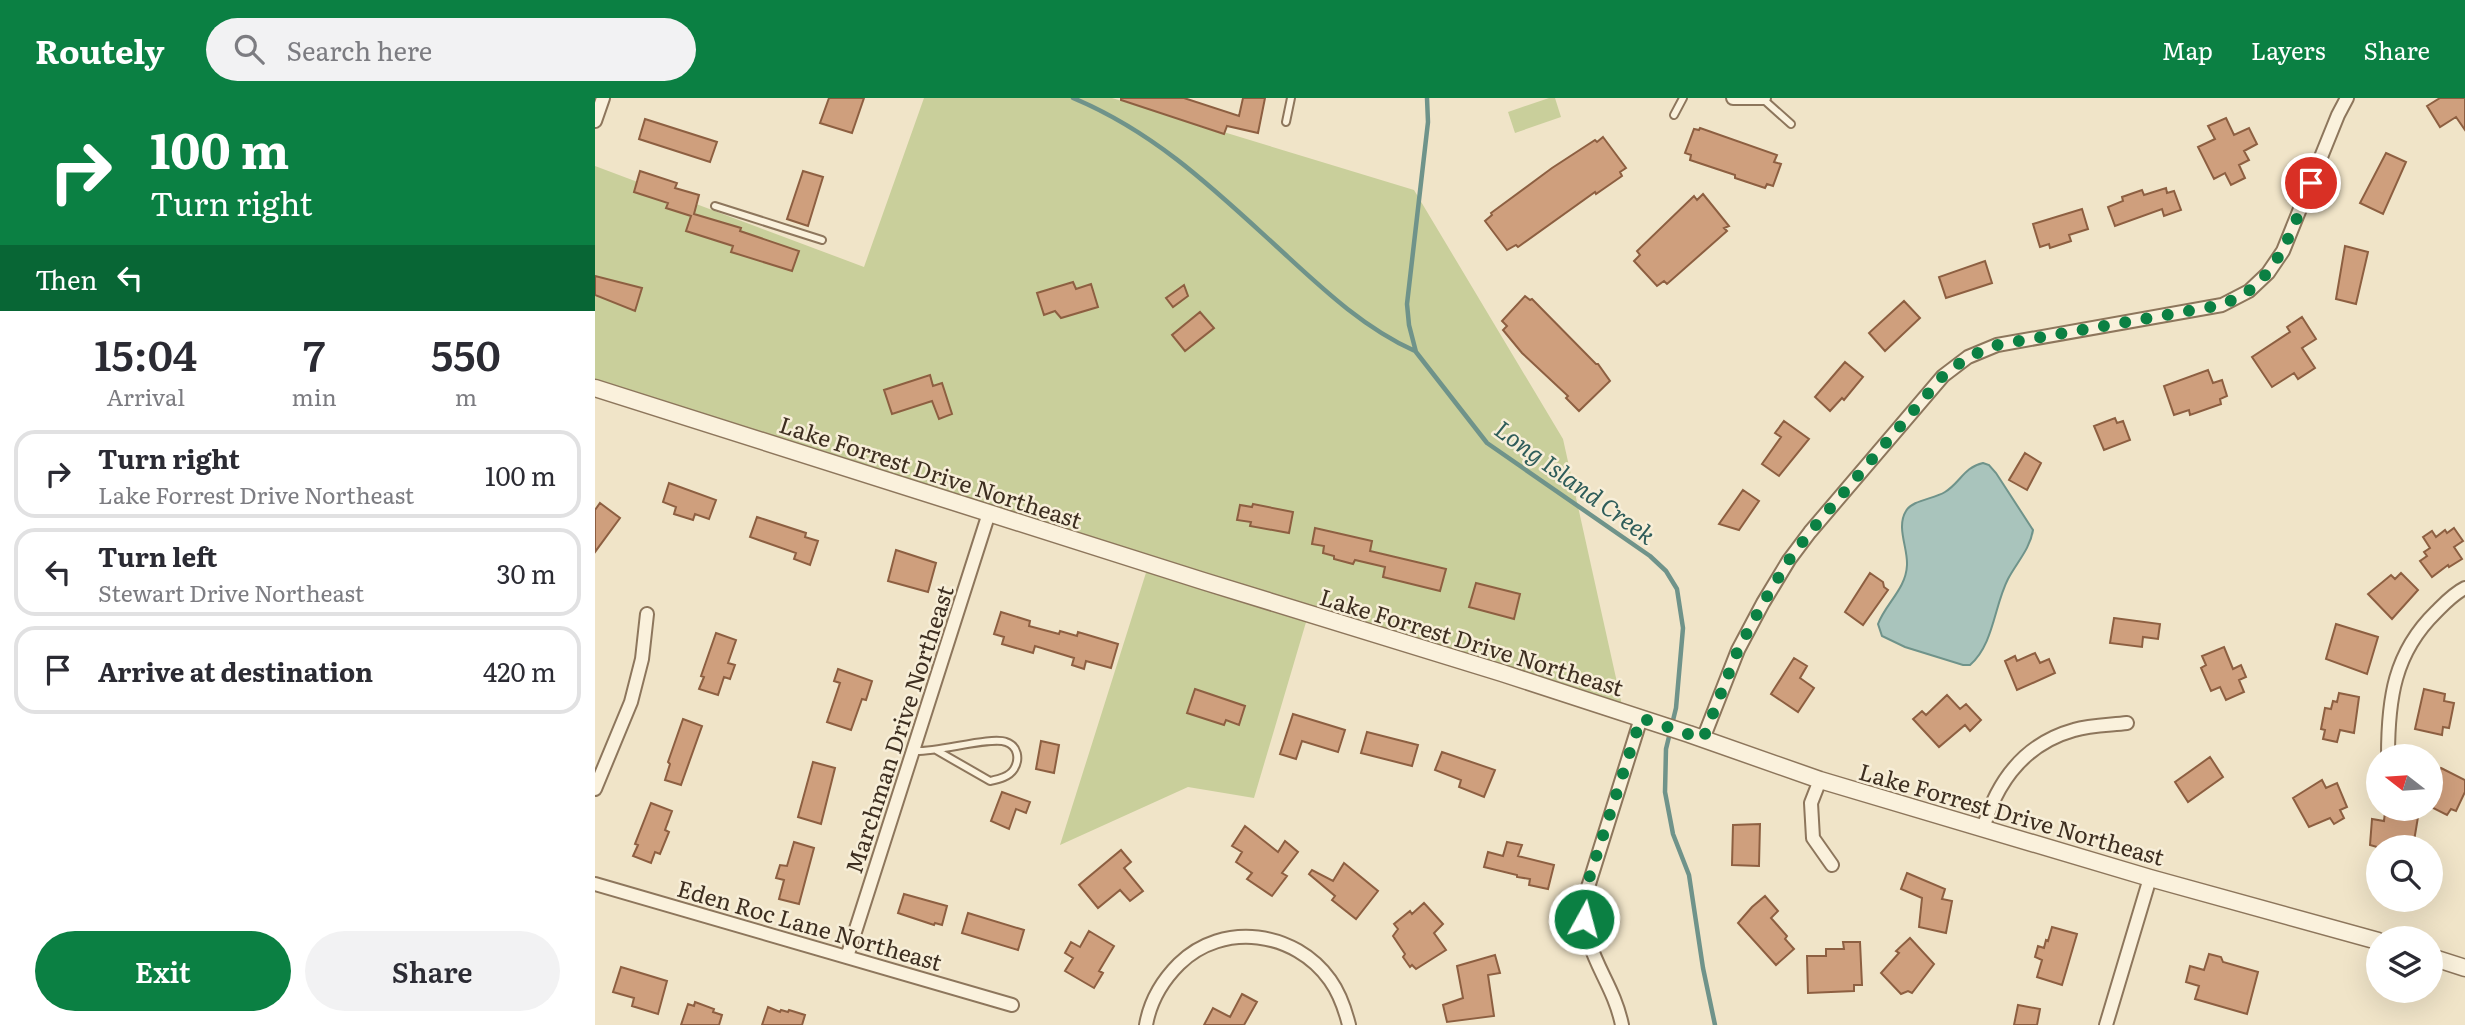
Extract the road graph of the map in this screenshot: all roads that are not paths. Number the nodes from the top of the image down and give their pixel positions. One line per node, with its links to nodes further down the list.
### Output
1 (1291, 98): 9 (lane)
2 (1683, 98): 7 (lane)
3 (1733, 98): 6 (street)
4 (2347, 98): 19 (street)
5 (601, 99): 8 (street)
6 (1763, 99): 10 (lane)
7 (1674, 116)
8 (595, 121)
9 (1286, 122)
10 (1791, 124)
11 (715, 206): 12 (lane)
12 (822, 240)
13 (595, 388): 14 (street, Lake Forrest Drive Northeast)
14 (989, 513): 17 (street, Lake Forrest Drive Northeast); 22 (street, Marchman Drive Northeast)
15 (2465, 588): 20 (street)
16 (647, 614): 24 (street)
17 (1641, 718): 19 (street, Lake Forrest Drive Northeast); 36 (street)
18 (2127, 723): 25 (street)
19 (1696, 736): 23 (street, Lake Forrest Drive Northeast)
20 (2388, 744)
21 (936, 750): 21 (lane); 22 (lane)
22 (913, 751): 30 (street, Marchman Drive Northeast)
23 (1820, 780): 25 (street, Lake Forrest Drive Northeast); 26 (street)
24 (595, 789)
25 (1983, 829): 27 (street, Lake Forrest Drive Northeast)
26 (1832, 865)
27 (2150, 878): 29 (street, Lake Forrest Drive Northeast); 37 (street)
28 (595, 884): 30 (street, Eden Roc Lane Northeast)
29 (2366, 938)
30 (847, 957): 33 (street, Eden Roc Lane Northeast)
31 (2443, 961): 32 (street)
32 (2465, 968)
33 (1013, 1005)
34 (1146, 1025): 35 (street)
35 (1349, 1025)
36 (1622, 1025)
37 (2106, 1025)

